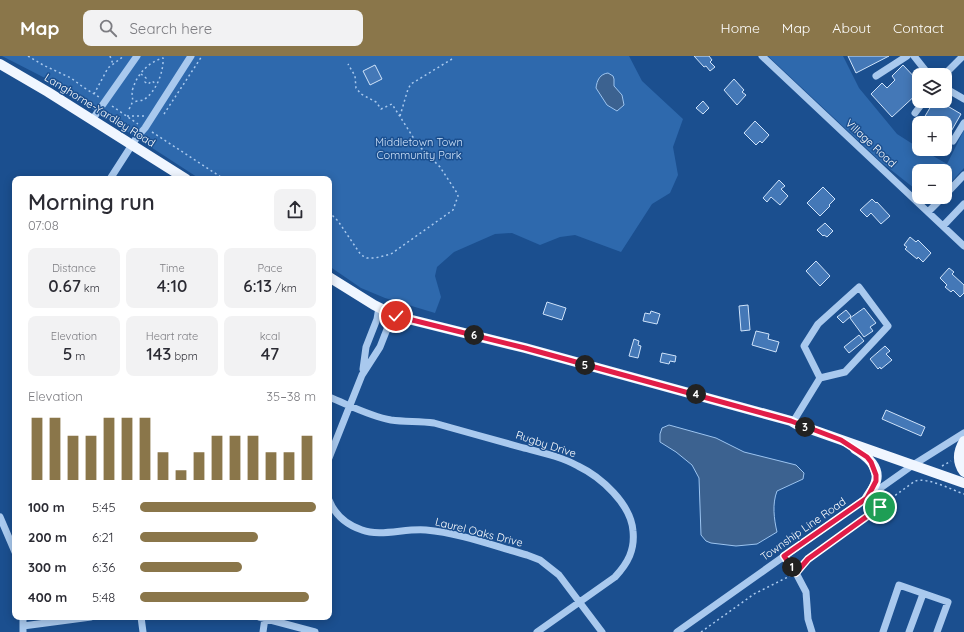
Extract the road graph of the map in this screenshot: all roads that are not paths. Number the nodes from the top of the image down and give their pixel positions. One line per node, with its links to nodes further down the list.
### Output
1 (136, 56): 15 (street)
2 (191, 56): 18 (street)
3 (762, 56): 25 (street, Village Road)
4 (907, 56): 10 (street)
5 (914, 56): 8 (street)
6 (963, 56): 9 (street)
7 (0, 64): 15 (main road, Langhorne-Yardley Road)
8 (923, 68)
9 (951, 68)
10 (876, 76)
11 (952, 92): 12 (street)
12 (964, 99)
13 (919, 108): 14 (street)
14 (915, 113)
15 (92, 120): 18 (main road, Langhorne-Yardley Road)
16 (964, 122): 17 (street)
17 (954, 141)
18 (132, 145): 20 (street); 21 (main road, Langhorne-Yardley Road)
19 (964, 175): 22 (street)
20 (112, 176)
21 (181, 176)
22 (952, 188)
23 (936, 204): 25 (street)
24 (964, 204): 26 (street)
25 (928, 212): 26 (street, Village Road)
26 (943, 226): 27 (street, Village Road)
27 (964, 246)
28 (332, 279): 29 (main road)
29 (379, 307): 30 (main road); 31 (street)
30 (393, 314): 31 (street); 35 (main road)
31 (362, 375): 34 (street)
32 (820, 378): 32 (street); 35 (street)
33 (332, 398): 34 (street, Rugby Drive)
34 (350, 405): 39 (street); 49 (street, Rugby Drive)
35 (793, 422): 37 (main road)
36 (964, 433): 40 (street, Township Line Road)
37 (841, 440): 40 (main road); 43 (main road)
38 (964, 442): 41 (main road)
39 (332, 450)
40 (913, 465): 42 (main road); 43 (street, Township Line Road)
41 (964, 472)
42 (964, 483)
43 (867, 498): 47 (street, Township Line Road)
44 (332, 505): 49 (street, Laurel Oaks Drive)
45 (0, 517): 46 (street)
46 (12, 545)
47 (784, 556): 60 (street, Township Line Road); 61 (street)
48 (923, 594): 62 (street); 63 (street); 64 (street)
49 (580, 602): 58 (street, Rugby Drive); 59 (street, Laurel Oaks Drive)
50 (74, 620): 54 (street)
51 (141, 620): 55 (street)
52 (262, 620): 56 (street)
53 (270, 620): 57 (street)
54 (23, 629)
55 (143, 632)
56 (263, 632)
57 (315, 632)
58 (537, 632)
59 (602, 632)
60 (677, 632)
61 (812, 632)
62 (883, 632)
63 (909, 632)
64 (937, 632)

